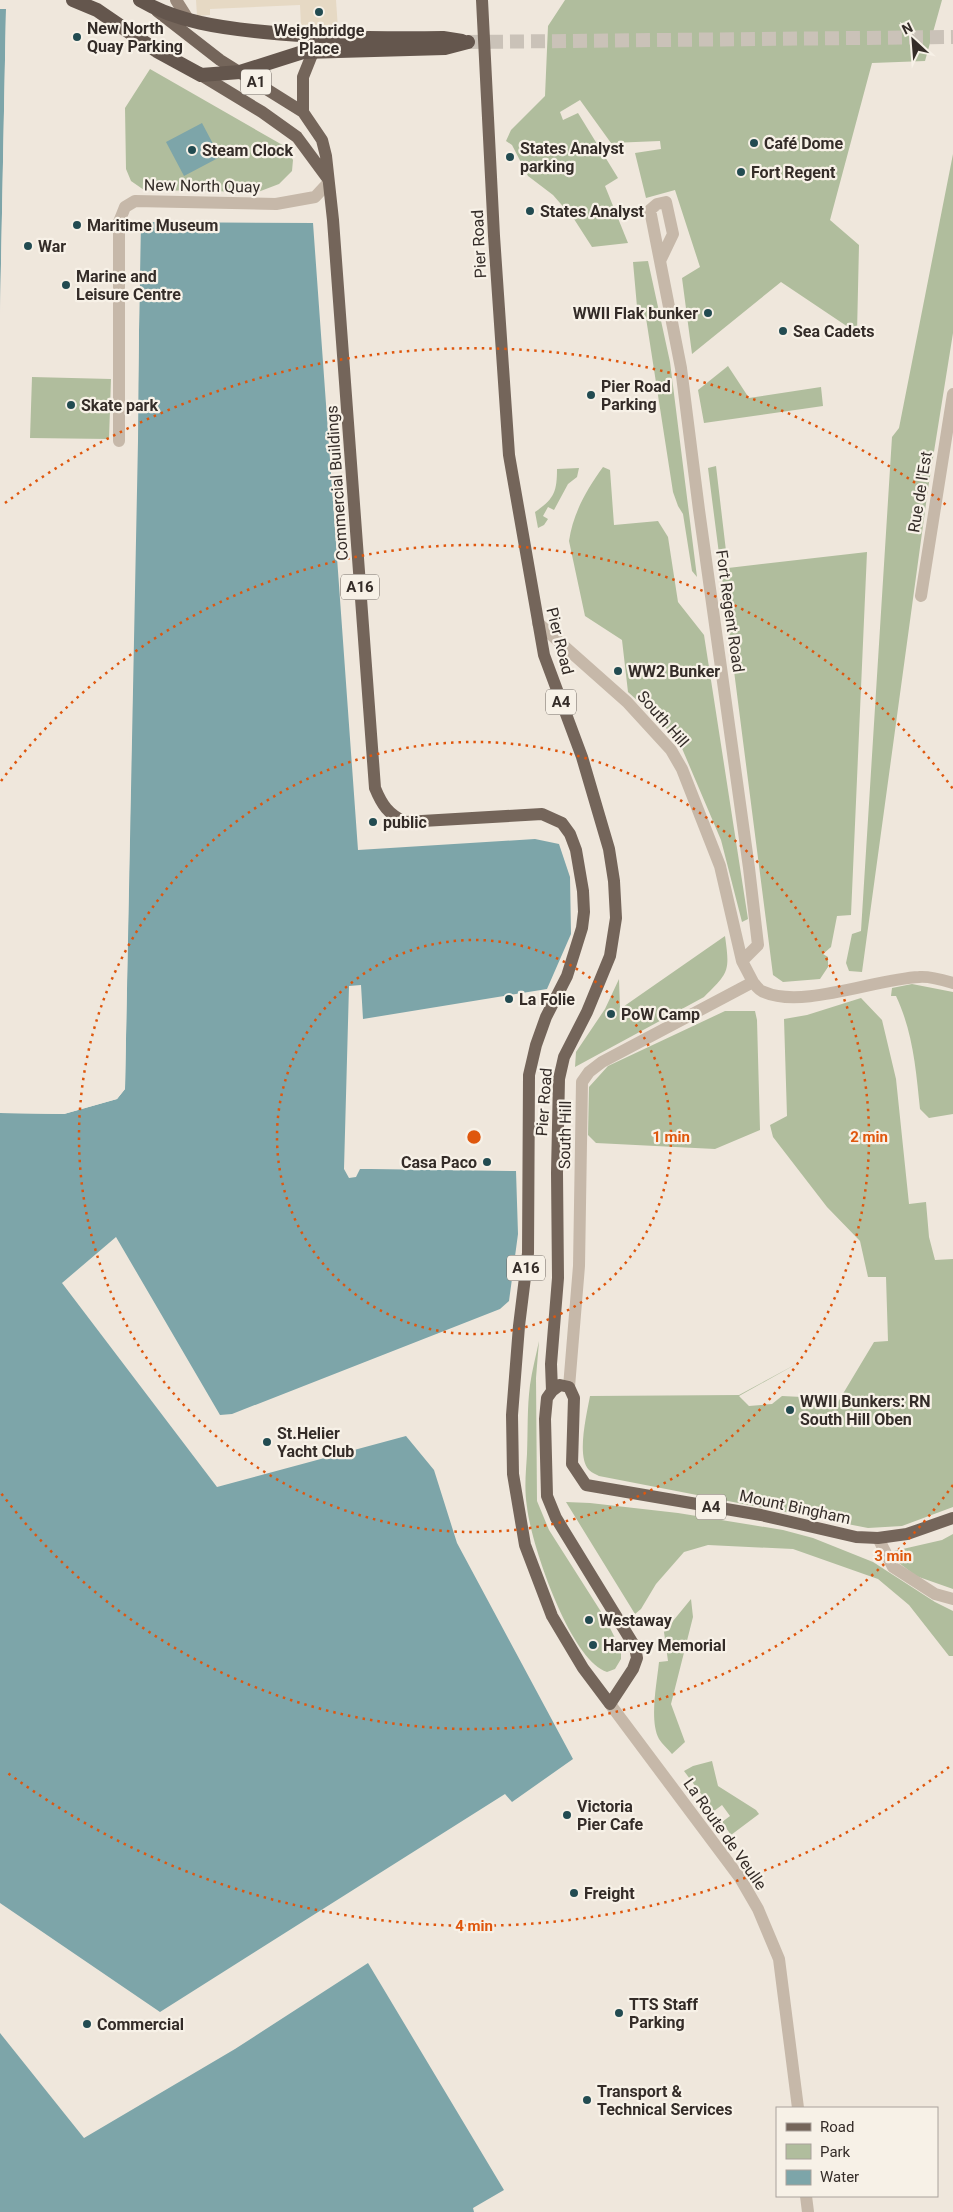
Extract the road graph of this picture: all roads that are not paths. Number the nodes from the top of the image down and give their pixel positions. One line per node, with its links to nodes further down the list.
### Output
1 (73, 0): 8 (highway, A1)
2 (176, 0): 5 (main road)
3 (482, 0): 15 (main road, Pier Road / A4)
4 (146, 4): 5 (highway); 7 (main road, Commercial Buildings / A1)
5 (188, 19): 6 (highway)
6 (313, 52): 7 (highway); 9 (main road)
7 (240, 72): 8 (highway); 9 (main road, Commercial Buildings / A1)
8 (201, 75): 10 (main road, A1)
9 (303, 112): 10 (main road, Commercial Buildings / A1)
10 (328, 181): 13 (street, New North Quay); 24 (main road, Commercial Buildings / A16)
11 (660, 262): 16 (street, Fort Regent Road)
12 (953, 394): 14 (street, Rue de l'Est)
13 (119, 441)
14 (920, 596)
15 (538, 623): 16 (street, South Hill); 20 (main road, Pier Road / A4)
16 (742, 961): 18 (street, South Hill)
17 (953, 981): 18 (street)
18 (753, 982): 19 (street, South Hill)
19 (569, 1387): 20 (main road); 22 (main road, Mount Bingham / A4)
20 (552, 1391): 24 (main road)
21 (953, 1518): 22 (main road, Mount Bingham / A4)
22 (878, 1538): 23 (street)
23 (953, 1599)
24 (610, 1704): 25 (street, La Route de Veulle)
25 (798, 2107)
26 (806, 2197): 27 (street)
27 (808, 2212)

